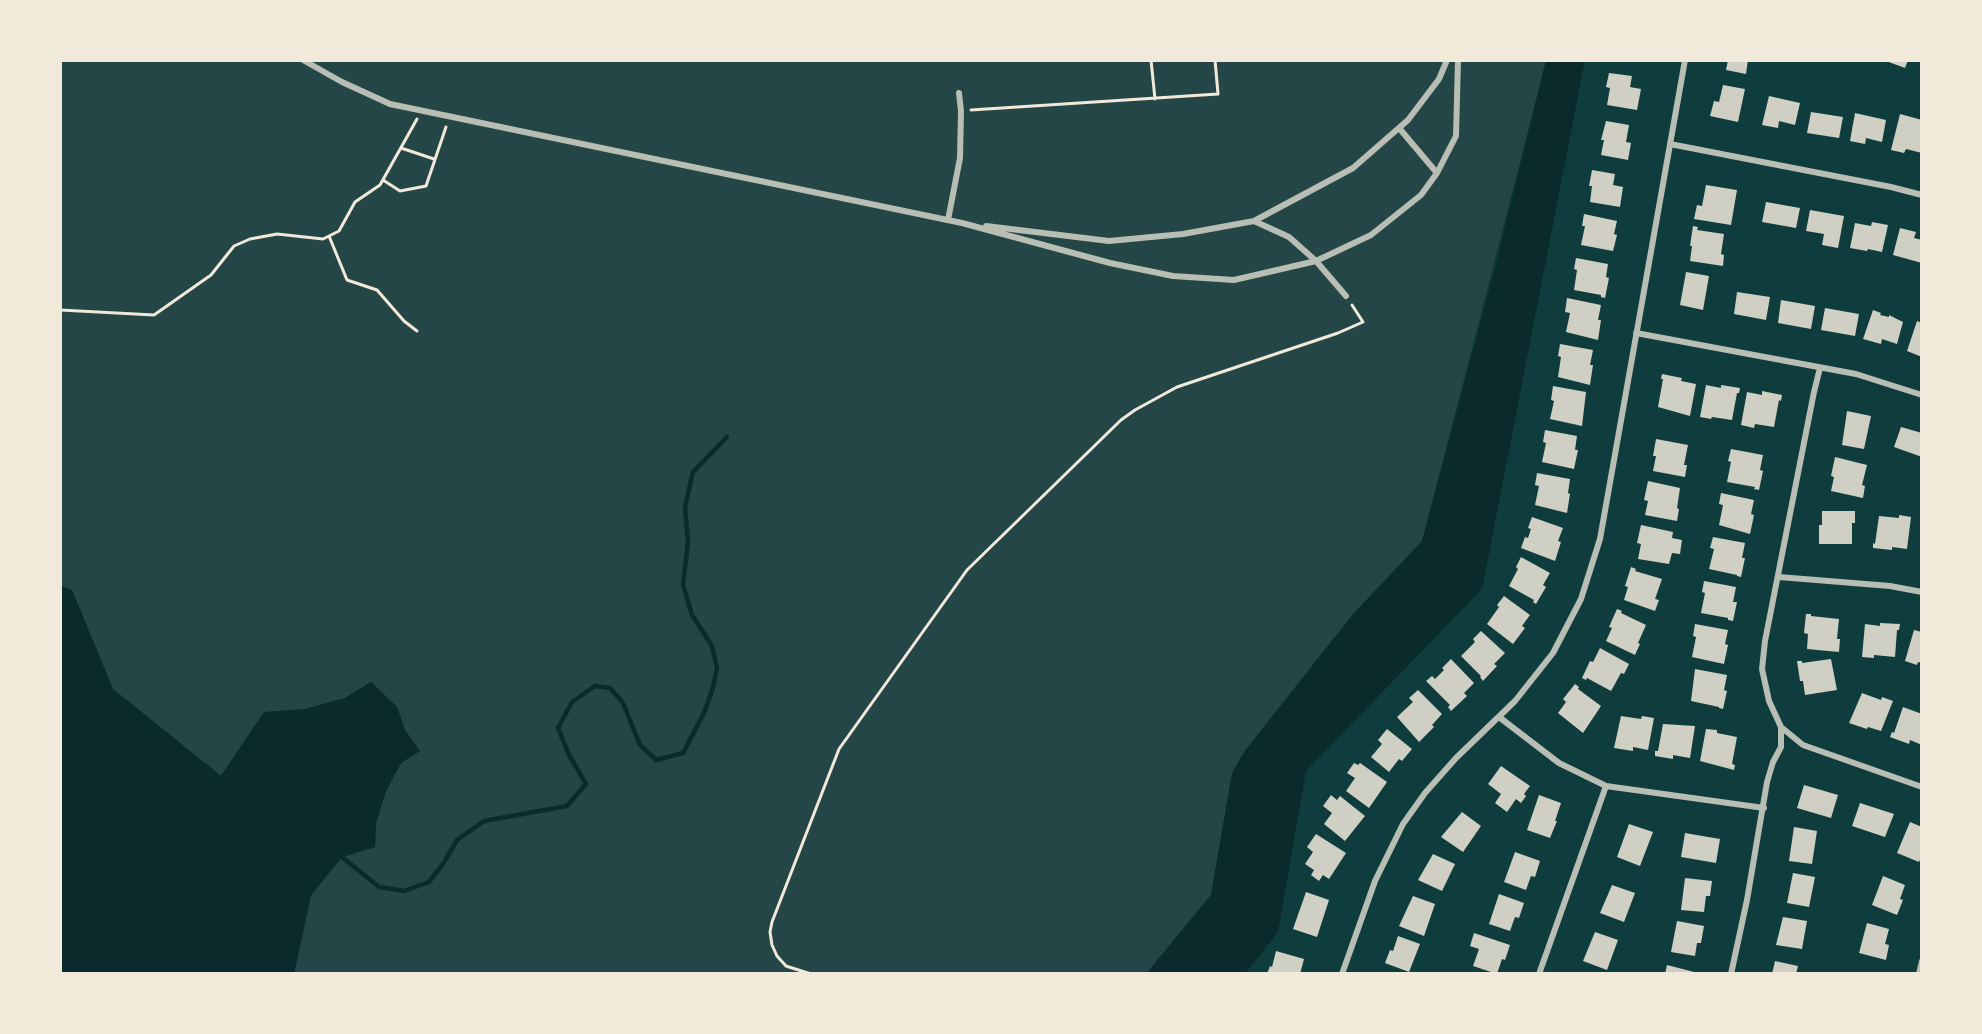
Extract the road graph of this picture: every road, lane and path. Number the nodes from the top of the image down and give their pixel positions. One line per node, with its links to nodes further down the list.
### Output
1 (303, 60): 9 (street)
2 (1151, 60): 8 (path)
3 (1215, 60): 8 (path)
4 (1447, 60): 12 (street)
5 (1458, 60): 16 (street)
6 (1685, 60): 13 (street)
7 (959, 93): 10 (street)
8 (1155, 99): 10 (path)
9 (422, 110): 11 (street); 14 (path)
10 (961, 111): 19 (street)
11 (450, 116): 15 (path); 19 (street)
12 (1399, 128): 16 (street); 20 (street)
13 (1670, 144): 18 (street); 27 (street)
14 (401, 148): 15 (path); 17 (path)
15 (434, 159): 17 (path)
16 (1437, 173): 23 (street)
17 (383, 180): 22 (path)
18 (1922, 195)
19 (948, 220): 21 (street)
20 (1254, 221): 21 (street); 23 (street)
21 (962, 223): 23 (street)
22 (329, 236): 25 (path); 26 (path)
23 (1316, 261): 24 (street)
24 (1346, 296): 38 (path)
25 (60, 310)
26 (417, 331)
27 (1636, 333): 28 (street); 32 (street)
28 (1820, 368): 29 (street); 30 (street)
29 (1922, 395)
30 (1779, 577): 31 (street); 33 (street)
31 (1922, 592)
32 (1499, 717): 34 (street); 39 (street)
33 (1781, 727): 35 (street); 36 (street)
34 (1606, 786): 36 (street); 40 (street)
35 (1922, 787)
36 (1764, 808): 41 (street)
37 (1922, 961): 42 (street)
38 (811, 974)
39 (1342, 974)
40 (1539, 974)
41 (1731, 974)
42 (1919, 974)

